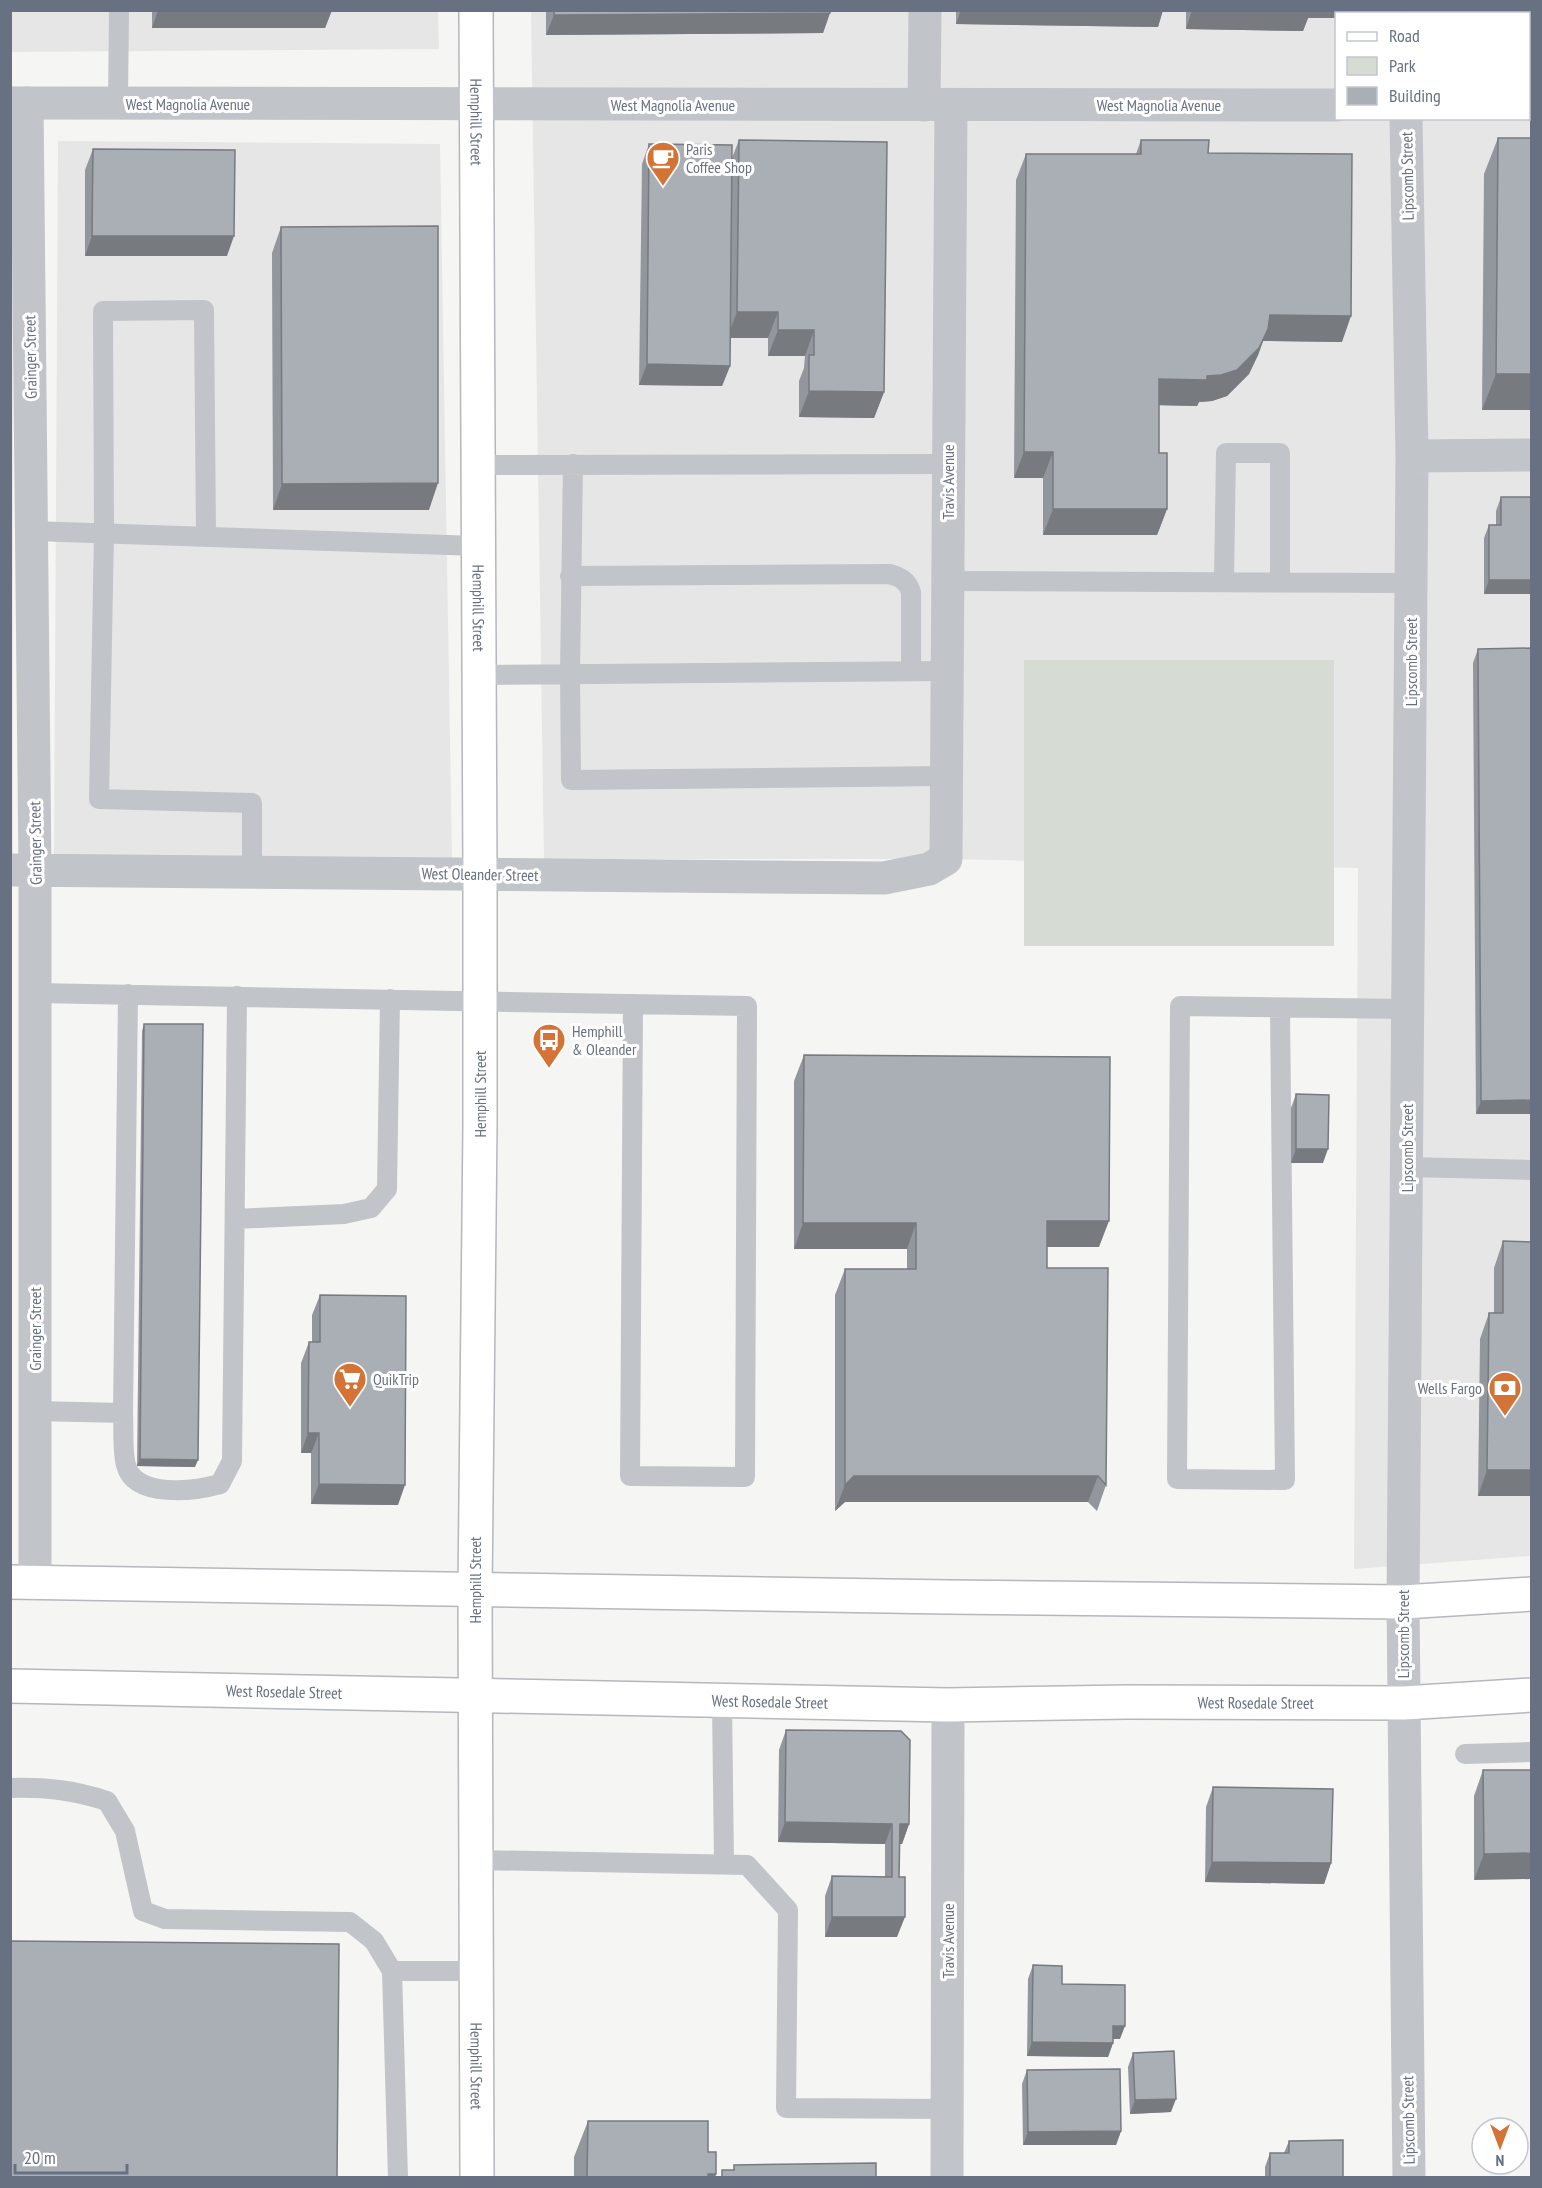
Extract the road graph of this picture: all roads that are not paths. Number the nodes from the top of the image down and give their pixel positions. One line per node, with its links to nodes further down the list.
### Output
1 (119, 10): 5 (lane)
2 (476, 10): 6 (main road, Hemphill Street)
3 (925, 10): 7 (street, Travis Avenue)
4 (19, 103): 5 (street, West Magnolia Avenue); 15 (street, Grainger Street)
5 (118, 103): 6 (street, West Magnolia Avenue)
6 (477, 105): 7 (street, West Magnolia Avenue); 14 (main road, Hemphill Street)
7 (937, 105): 8 (street, West Magnolia Avenue); 13 (street, Travis Avenue)
8 (1335, 105)
9 (1406, 120): 11 (street, Lipscomb Street)
10 (1532, 455): 11 (street)
11 (1412, 456): 23 (street, Lipscomb Street)
12 (573, 464): 13 (lane); 14 (lane); 19 (lane)
13 (948, 464): 20 (street, Travis Avenue)
14 (478, 465): 18 (main road, Hemphill Street)
15 (32, 531): 16 (lane); 30 (street, Grainger Street)
16 (104, 533): 17 (lane); 17 (lane); 31 (lane)
17 (206, 536): 18 (lane)
18 (478, 546): 27 (main road, Hemphill Street)
19 (570, 576): 24 (lane); 26 (lane)
20 (948, 581): 21 (lane); 25 (street, Travis Avenue)
21 (1224, 582): 22 (lane); 22 (lane)
22 (1280, 582): 23 (lane)
23 (1411, 583): 40 (street, Lipscomb Street)
24 (911, 671): 25 (lane); 26 (lane)
25 (947, 671): 28 (street, Travis Avenue)
26 (570, 674): 27 (lane); 28 (lane)
27 (479, 675): 32 (main road, Hemphill Street)
28 (947, 776): 29 (street, Travis Avenue)
29 (946, 859): 32 (street, West Oleander Street)
30 (23, 870): 31 (street, West Oleander Street); 33 (street, Grainger Street)
31 (252, 873): 32 (street, West Oleander Street)
32 (480, 874): 37 (main road, Hemphill Street)
33 (35, 993): 34 (lane); 44 (street, Grainger Street)
34 (128, 994): 35 (lane); 45 (lane)
35 (237, 996): 36 (lane); 43 (lane)
36 (390, 999): 37 (lane); 43 (lane)
37 (480, 1001): 38 (lane); 47 (main road, Hemphill Street)
38 (633, 1004): 38 (lane)
39 (1280, 1008): 39 (lane); 40 (lane)
40 (1408, 1009): 41 (street, Lipscomb Street)
41 (1407, 1167): 42 (lane); 49 (street, Lipscomb Street)
42 (1532, 1170)
43 (235, 1219): 45 (lane)
44 (35, 1411): 45 (lane); 46 (street, Grainger Street)
45 (123, 1413)
46 (23, 1583): 47 (main road)
47 (475, 1591): 49 (main road); 52 (main road, Hemphill Street)
48 (1532, 1594): 49 (main road)
49 (1403, 1602): 54 (street, Lipscomb Street)
50 (10, 1686): 52 (main road, West Rosedale Street)
51 (1532, 1695): 54 (main road, West Rosedale Street)
52 (475, 1697): 53 (main road, West Rosedale Street); 59 (main road, Hemphill Street)
53 (722, 1701): 55 (main road, West Rosedale Street); 60 (lane)
54 (1404, 1703): 55 (main road, West Rosedale Street); 67 (street, Lipscomb Street)
55 (948, 1705): 63 (street, Travis Avenue)
56 (1532, 1752): 57 (lane)
57 (1465, 1754)
58 (10, 1788): 61 (lane)
59 (475, 1860): 60 (lane); 62 (main road, Hemphill Street)
60 (724, 1864): 63 (lane)
61 (392, 1971): 62 (lane); 64 (lane)
62 (475, 1971): 65 (main road, Hemphill Street)
63 (947, 2109): 66 (street, Travis Avenue)
64 (398, 2178)
65 (477, 2178)
66 (947, 2178)
67 (1409, 2178)

